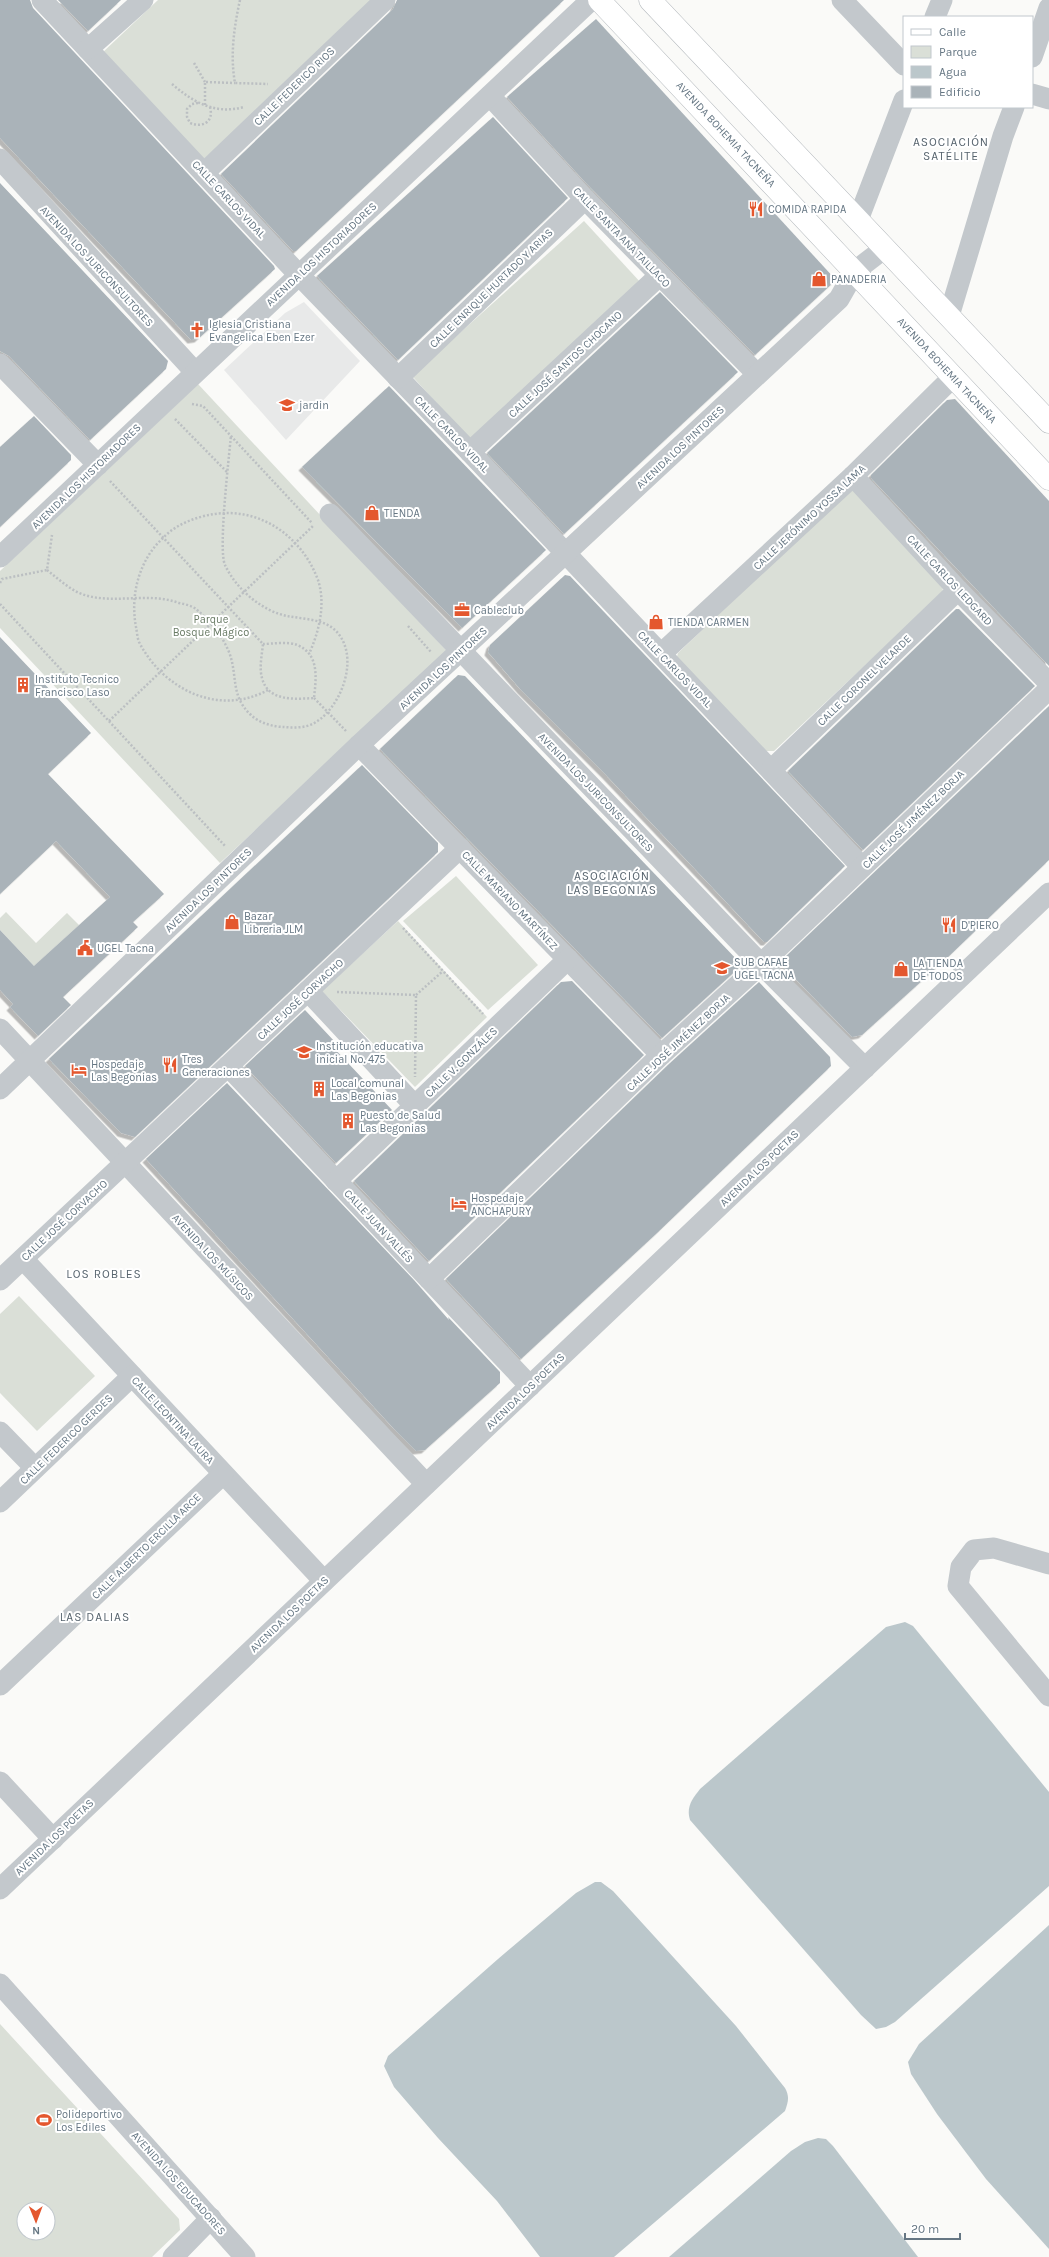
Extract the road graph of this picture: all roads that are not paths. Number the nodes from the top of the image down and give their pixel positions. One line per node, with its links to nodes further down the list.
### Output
1 (42, 0): 11 (street, CALLE CARLOS VIDAL)
2 (143, 0): 11 (street)
3 (385, 0): 20 (street, CALLE FEDERICO RIOS)
4 (591, 0): 15 (street, AVENIDA LOS HISTORIADORES)
5 (599, 0): 24 (main road, AVENIDA BOHEMIA TACNEÑA)
6 (650, 0): 22 (main road)
7 (842, 0): 13 (street)
8 (942, 0): 10 (street)
9 (1049, 8): 12 (street)
10 (935, 16)
11 (88, 49): 20 (street, CALLE CARLOS VIDAL)
12 (1033, 54)
13 (903, 64)
14 (1033, 94): 16 (street)
15 (490, 96): 21 (street, CALLE SANTA ANA TAILLACO); 25 (street, AVENIDA LOS HISTORIADORES)
16 (1049, 99)
17 (903, 103): 22 (street)
18 (1014, 108): 27 (street)
19 (0, 159): 29 (street, AVENIDA LOS JURICONSULTORES)
20 (205, 172): 25 (street, CALLE CARLOS VIDAL)
21 (585, 199): 26 (street, CALLE SANTA ANA TAILLACO); 32 (street, CALLE ENRIQUE HURTADO Y ARIAS)
22 (858, 220): 23 (main road)
23 (885, 248): 24 (street, AVENIDA LOS PINTORES); 27 (main road)
24 (855, 271): 30 (street, AVENIDA LOS PINTORES); 31 (main road, AVENIDA BOHEMIA TACNEÑA)
25 (298, 275): 29 (street, AVENIDA LOS HISTORIADORES); 32 (street, CALLE CARLOS VIDAL)
26 (659, 276): 30 (street, CALLE SANTA ANA TAILLACO); 34 (street, CALLE JOSÉ SANTOS CHOCANO)
27 (949, 316): 33 (main road)
28 (0, 364): 35 (street)
29 (195, 372): 35 (street, AVENIDA LOS HISTORIADORES)
30 (758, 374): 39 (street, AVENIDA LOS PINTORES)
31 (953, 377): 36 (street, CALLE JERÓNIMO YOSSA LAMA); 37 (main road, AVENIDA BOHEMIA TACNEÑA)
32 (398, 378): 34 (street, CALLE CARLOS VIDAL)
33 (1049, 422)
34 (470, 452): 39 (street, CALLE CARLOS VIDAL)
35 (103, 472): 40 (street, AVENIDA LOS HISTORIADORES)
36 (853, 476): 41 (street, CALLE CARLOS LEDGARD); 43 (street, CALLE JERÓNIMO YOSSA LAMA)
37 (1049, 479)
38 (322, 519): 42 (street, AVENIDA LOS JURICONSULTORES)
39 (565, 554): 42 (street, AVENIDA LOS PINTORES); 43 (street, CALLE CARLOS VIDAL)
40 (0, 557)
41 (958, 590): 44 (street, CALLE CARLOS LEDGARD); 47 (street, CALLE CORONEL VELARDE)
42 (461, 652): 46 (street, AVENIDA LOS PINTORES); 52 (street, AVENIDA LOS JURICONSULTORES)
43 (661, 654): 47 (street, CALLE CARLOS VIDAL)
44 (1049, 683)
45 (1049, 689): 49 (street, CALLE JOSÉ JIMÉNEZ BORJA)
46 (355, 741): 48 (street, CALLE MARIANO MARTÍNEZ); 56 (street, AVENIDA LOS PINTORES)
47 (771, 770): 49 (street, CALLE CARLOS VIDAL)
48 (460, 848): 51 (street, CALLE MARIANO MARTÍNEZ); 53 (street, CALLE JOSÉ CORVACHO)
49 (862, 867): 52 (street, CALLE JOSÉ JIMÉNEZ BORJA)
50 (1049, 893): 58 (street, AVENIDA LOS POETAS)
51 (568, 959): 55 (street, CALLE MARIANO MARTÍNEZ); 60 (street, CALLE V. GONZÁLES)
52 (761, 964): 55 (street, CALLE JOSÉ JIMÉNEZ BORJA); 58 (street, AVENIDA LOS JURICONSULTORES)
53 (308, 991): 57 (street, CALLE JOSÉ CORVACHO); 60 (street)
54 (0, 1029): 56 (street, AVENIDA LOS MÚSICOS)
55 (661, 1056): 64 (street, CALLE JOSÉ JIMÉNEZ BORJA)
56 (30, 1061): 59 (street, AVENIDA LOS PINTORES); 61 (street, AVENIDA LOS MÚSICOS)
57 (228, 1066): 61 (street, CALLE JOSÉ CORVACHO); 62 (street, CALLE JUAN VALLÉS)
58 (865, 1068): 67 (street, AVENIDA LOS POETAS)
59 (0, 1089)
60 (415, 1106): 62 (street, CALLE V. GONZÁLES)
61 (125, 1163): 63 (street, CALLE JOSÉ CORVACHO); 71 (street, AVENIDA LOS MÚSICOS)
62 (336, 1181): 64 (street, CALLE JUAN VALLÉS)
63 (23, 1259): 65 (street, CALLE JOSÉ CORVACHO); 66 (street, CALLE LEONTINA LAURA)
64 (429, 1279): 67 (street, CALLE JUAN VALLÉS)
65 (0, 1280)
66 (132, 1376): 69 (street, CALLE FEDERICO GERDES); 70 (street, CALLE LEONTINA LAURA)
67 (530, 1386): 71 (street, AVENIDA LOS POETAS)
68 (0, 1432): 69 (street)
69 (35, 1468): 72 (street, CALLE FEDERICO GERDES)
70 (223, 1474): 74 (street, CALLE LEONTINA LAURA); 75 (street, CALLE ALBERTO ERCILLA ARCE)
71 (426, 1484): 74 (street, AVENIDA LOS POETAS)
72 (0, 1502)
73 (1049, 1564): 76 (street)
74 (324, 1581): 78 (street, AVENIDA LOS POETAS)
75 (0, 1685)
76 (1049, 1696)
77 (0, 1782): 78 (street)
78 (53, 1839): 79 (street, AVENIDA LOS POETAS)
79 (0, 1889)
80 (0, 1984): 81 (street, AVENIDA LOS EDUCADORES)
81 (211, 2218): 82 (street); 83 (street, AVENIDA LOS EDUCADORES)
82 (173, 2257)
83 (245, 2257)

